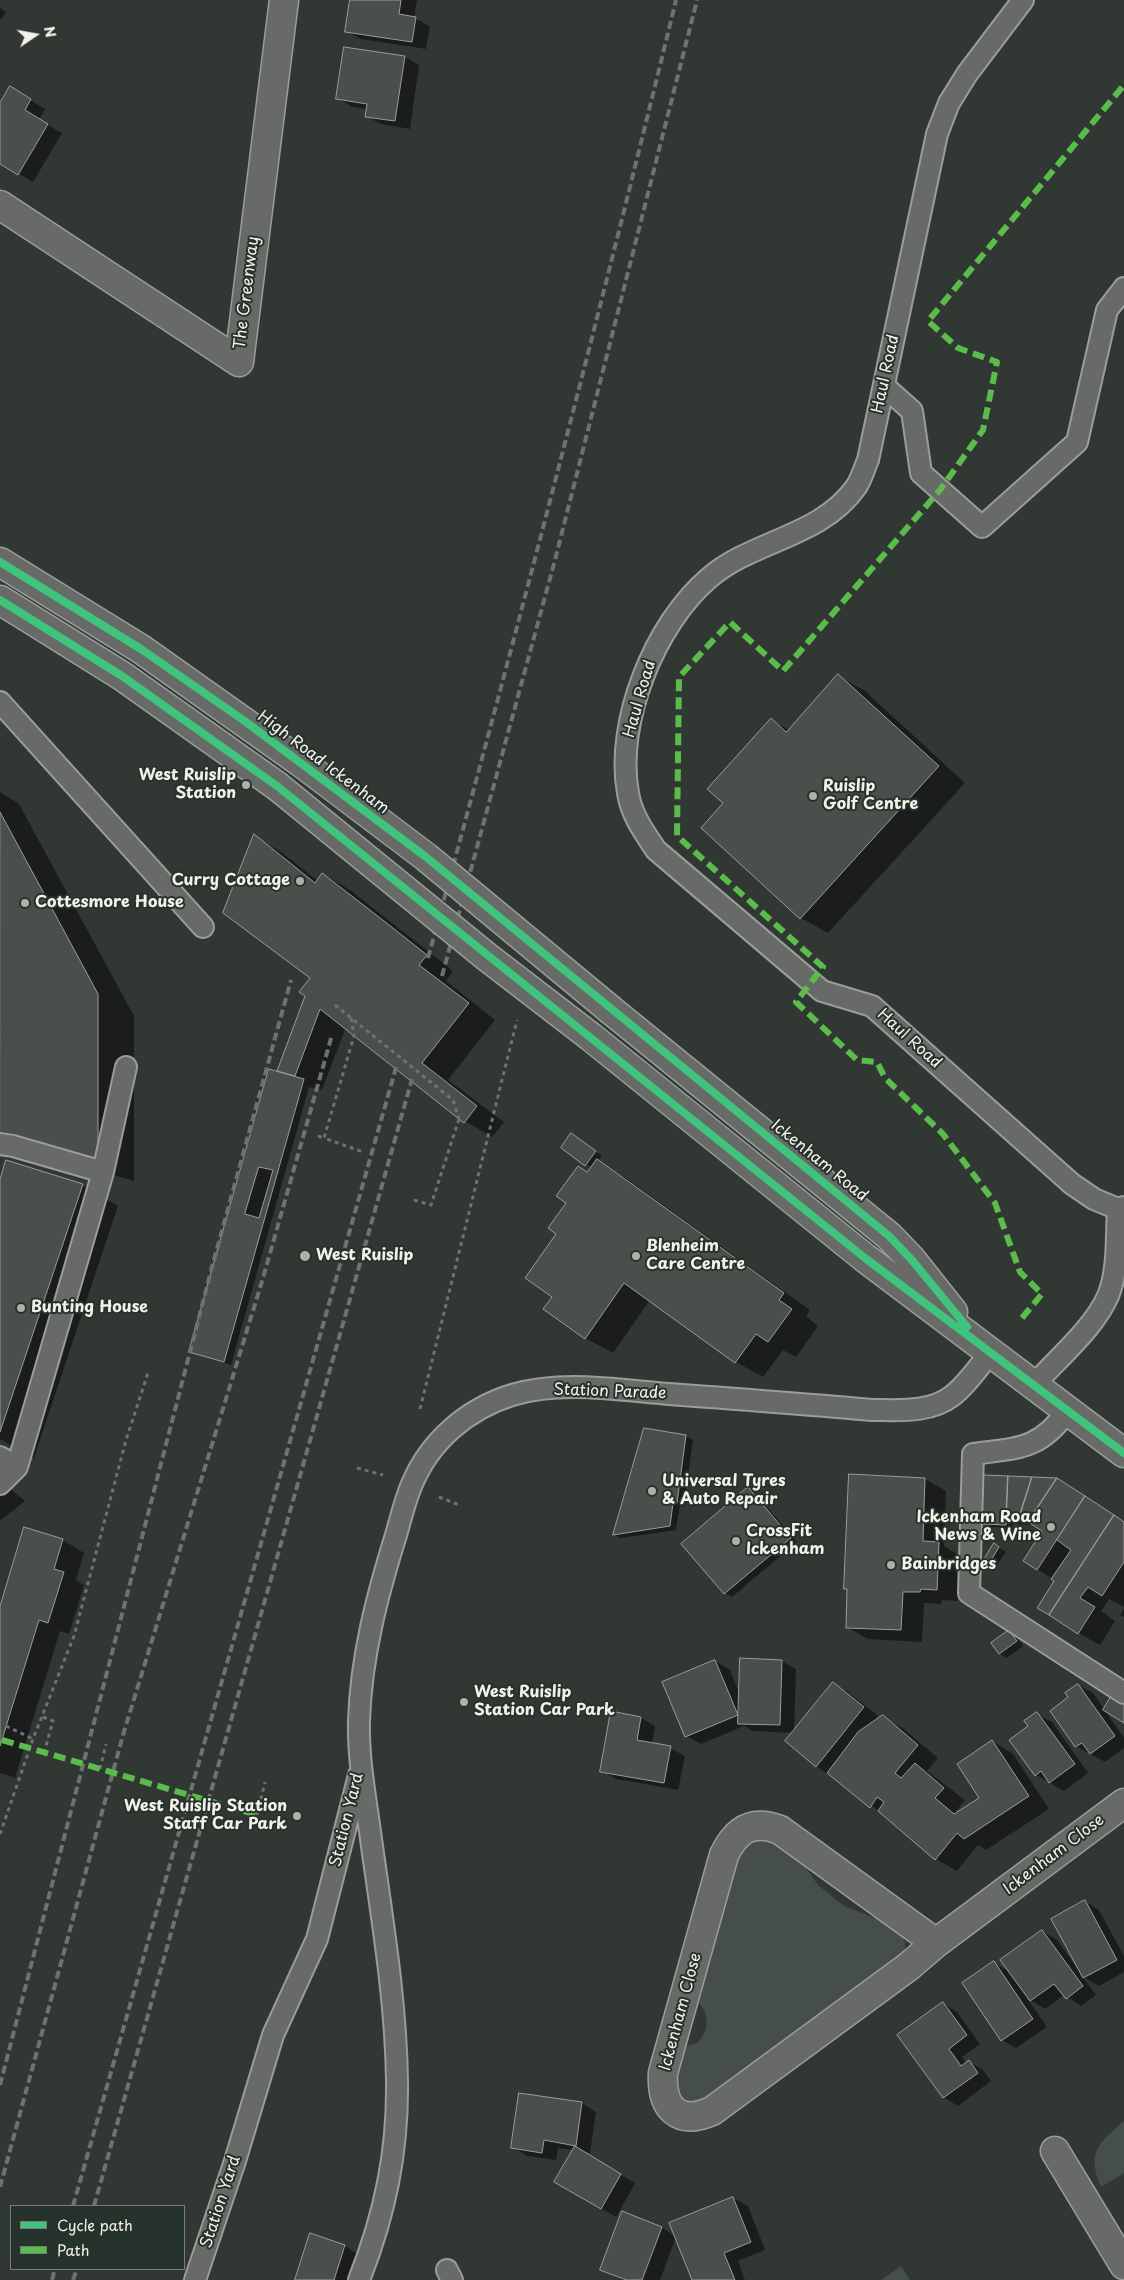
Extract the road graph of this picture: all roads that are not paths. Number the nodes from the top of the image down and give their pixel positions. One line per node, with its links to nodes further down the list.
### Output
1 (284, 0): 3 (main road, The Greenway)
2 (1023, 0): 5 (lane, Haul Road)
3 (0, 205)
4 (1124, 288): 5 (lane)
5 (884, 386): 14 (lane, Haul Road)
6 (0, 562): 10 (main road, High Road Ickenham, bridge)
7 (0, 600): 15 (main road, Ickenham Road, bridge)
8 (0, 702): 9 (lane)
9 (204, 926)
10 (612, 1011): 15 (main road, Ickenham Road)
11 (126, 1067): 13 (lane)
12 (0, 1144): 13 (lane)
13 (102, 1172): 20 (lane)
14 (1121, 1208): 16 (lane)
15 (991, 1352): 16 (main road, Ickenham Road); 23 (lane, Station Parade)
16 (1035, 1384): 17 (main road, Ickenham Road)
17 (1068, 1410): 18 (main road, Ickenham Road); 22 (lane)
18 (1124, 1453)
19 (0, 1457): 20 (lane)
20 (17, 1468): 21 (lane)
21 (0, 1484)
22 (1124, 1692)
23 (361, 1766): 28 (lane, Station Yard); 29 (lane, Station Yard)
24 (1124, 1803): 25 (main road, Ickenham Close)
25 (936, 1943): 25 (main road, Ickenham Close)
26 (1055, 2151): 27 (main road)
27 (1124, 2265)
28 (195, 2280)
29 (359, 2280)

